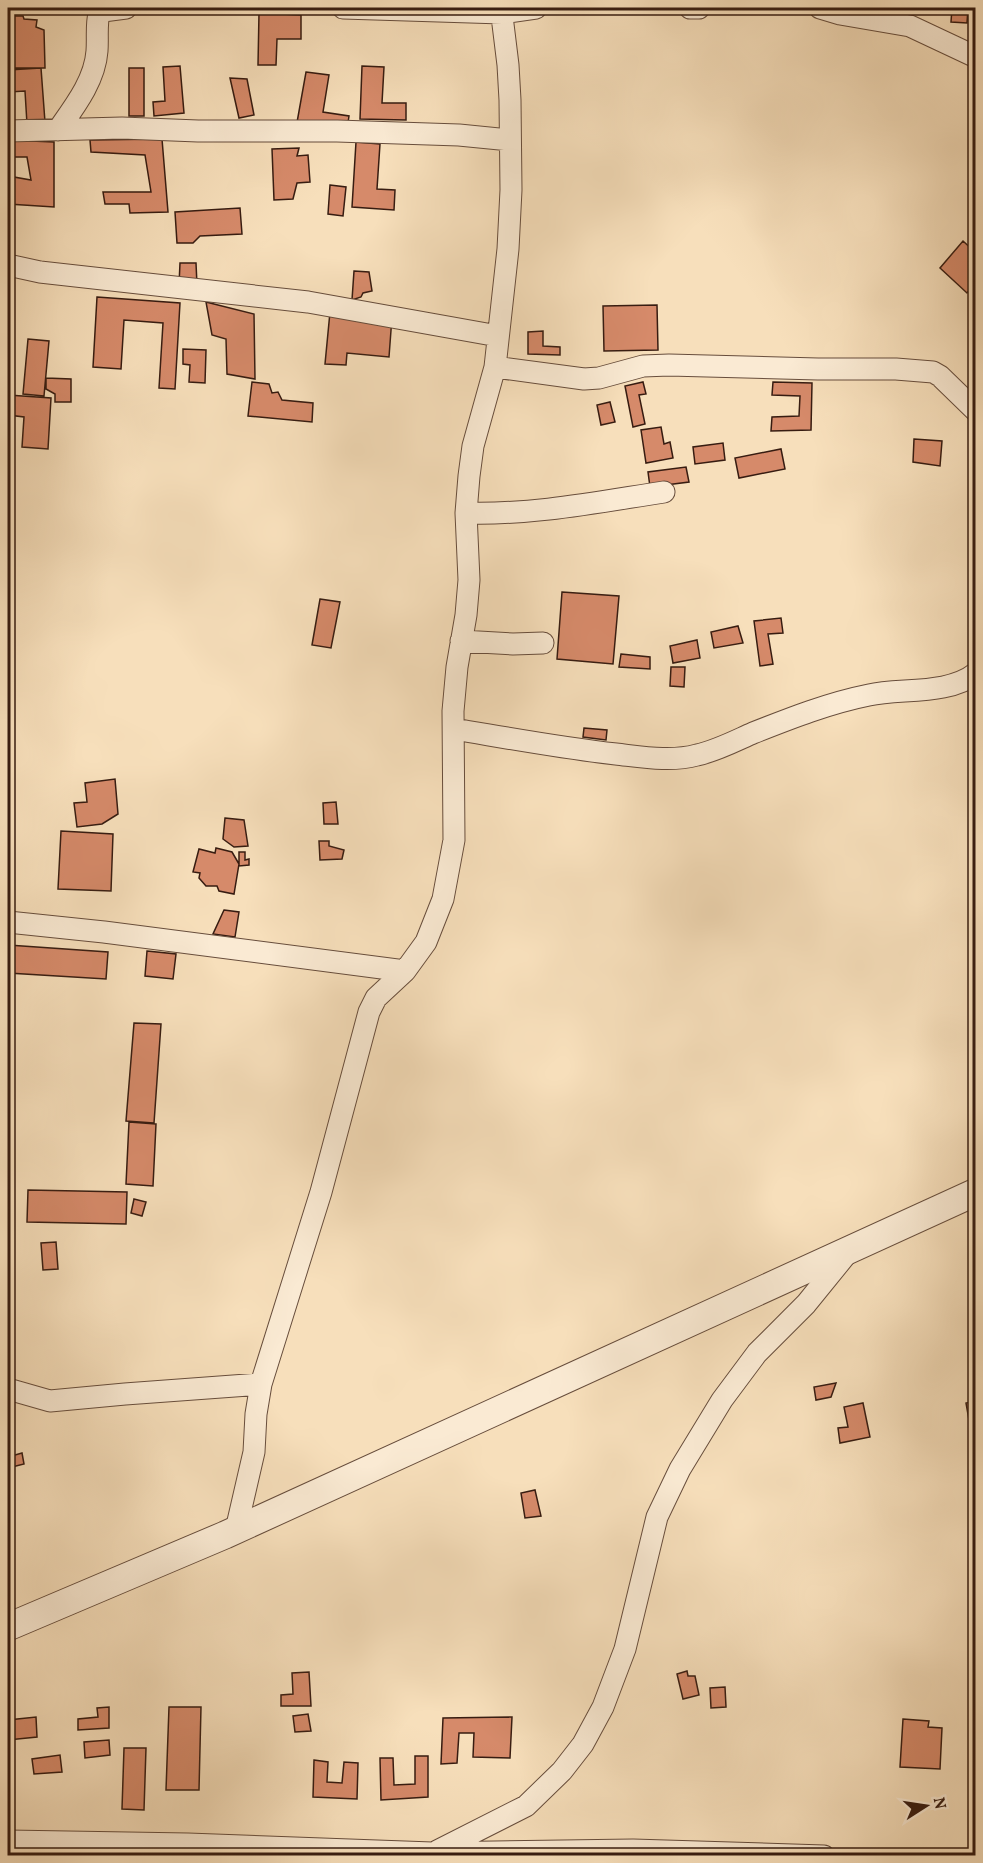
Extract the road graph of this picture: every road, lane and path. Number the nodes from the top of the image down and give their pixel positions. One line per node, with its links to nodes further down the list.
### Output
1 (126, 8): 10 (street)
2 (344, 8): 7 (street)
3 (536, 8): 7 (street)
4 (690, 8): 5 (street)
5 (699, 8)
6 (820, 8): 8 (street)
7 (502, 10): 12 (street)
8 (845, 11): 9 (street)
9 (975, 57)
10 (58, 130): 11 (street); 12 (street)
11 (8, 131)
12 (510, 140): 14 (street)
13 (8, 265): 14 (street)
14 (498, 336): 15 (street)
15 (495, 367): 16 (street); 18 (street)
16 (975, 411)
17 (664, 492): 18 (street)
18 (466, 513): 19 (street)
19 (461, 641): 20 (street); 22 (street)
20 (543, 643)
21 (975, 674): 22 (street)
22 (454, 729): 24 (street)
23 (8, 922): 24 (street)
24 (405, 971): 27 (street)
25 (975, 1192): 26 (street)
26 (852, 1248): 29 (street); 33 (street)
27 (261, 1384): 28 (street); 29 (street)
28 (8, 1389)
29 (236, 1530): 30 (street)
30 (8, 1627)
31 (8, 1841): 32 (street)
32 (187, 1850): 33 (street)
33 (432, 1853): 34 (street)
34 (824, 1856)

